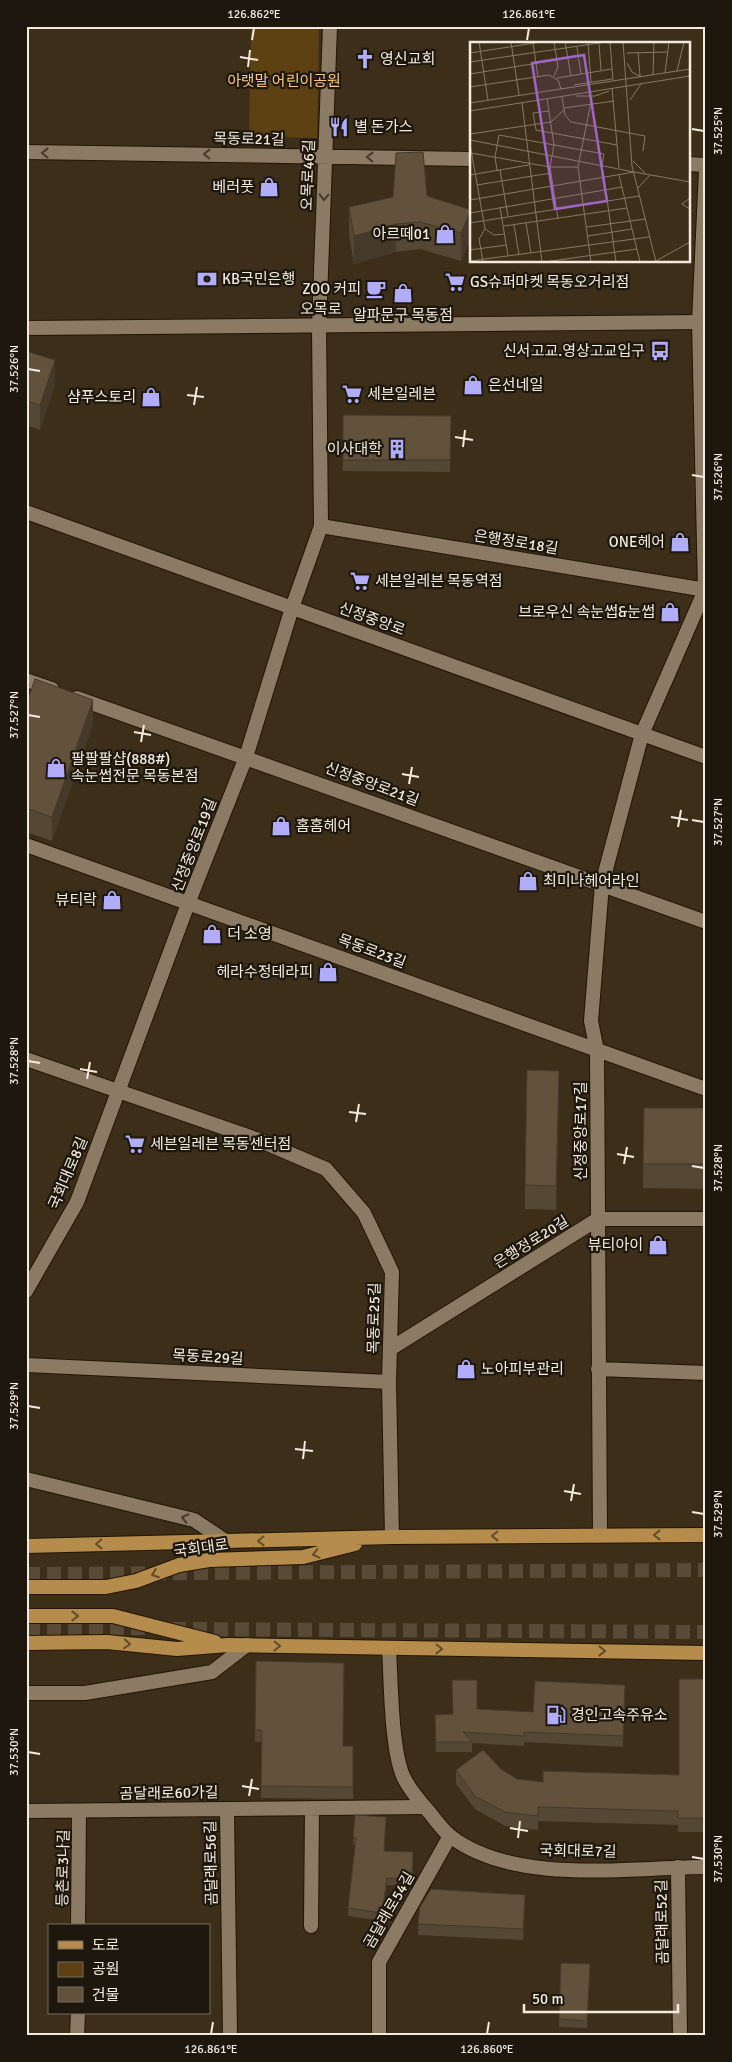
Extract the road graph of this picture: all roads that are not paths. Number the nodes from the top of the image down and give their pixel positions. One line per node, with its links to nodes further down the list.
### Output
1 (330, 26): 3 (street, 오목로46길)
2 (26, 152): 3 (street, 목동로21길, one-way to 2)
3 (326, 156): 4 (street, 목동로21길, one-way to 3); 9 (street, 오목로46길, one-way to 9)
4 (470, 159)
5 (690, 164): 6 (street)
6 (706, 165)
7 (706, 170): 8 (street)
8 (703, 322): 9 (street, 오목로); 11 (street)
9 (319, 326): 10 (street, 오목로); 13 (street, 오목로46길)
10 (26, 328)
11 (704, 509): 14 (street)
12 (26, 512): 15 (street, 신정중앙로)
13 (321, 526): 14 (street, 은행정로18길); 15 (street, 신정중앙로19길)
14 (705, 590): 17 (street, 신정중앙로17길)
15 (292, 608): 17 (street, 신정중앙로); 19 (street, 신정중앙로19길)
16 (26, 680): 19 (street, 신정중앙로21길)
17 (642, 734): 18 (street, 신정중앙로); 21 (street, 신정중앙로17길)
18 (706, 756)
19 (246, 757): 21 (street, 신정중앙로21길); 22 (street, 신정중앙로19길)
20 (26, 845): 22 (street, 목동로23길)
21 (602, 884): 23 (street, 신정중앙로21길); 24 (street, 신정중앙로17길)
22 (189, 901): 24 (street, 목동로23길); 27 (street, 신정중앙로19길)
23 (706, 922)
24 (598, 1051): 26 (street, 목동로23길); 28 (street, 신정중앙로17길)
25 (26, 1059): 27 (street, 목동로25길)
26 (706, 1089)
27 (119, 1091): 30 (street, 국회대로8길); 31 (street, 목동로25길)
28 (598, 1219): 29 (street); 31 (street, 은행정로20길); 33 (street, 신정중앙로17길)
29 (706, 1219)
30 (26, 1291)
31 (390, 1349): 35 (street, 목동로25길)
32 (26, 1365): 35 (street, 목동로29길)
33 (598, 1369): 34 (street); 37 (street, 신정중앙로17길)
34 (706, 1373)
35 (389, 1382): 39 (street, 목동로25길)
36 (26, 1479): 40 (street, one-way to 36)
37 (600, 1535): 38 (main road, one-way to 37); 39 (main road, one-way to 39)
38 (706, 1535)
39 (386, 1538): 40 (main road, one-way to 40); 42 (main road, 국회대로, one-way to 42)
40 (227, 1542): 41 (main road, one-way to 41)
41 (26, 1546)
42 (26, 1587)
43 (26, 1616): 45 (main road, one-way to 45)
44 (26, 1643): 45 (main road, one-way to 45)
45 (228, 1645): 46 (main road)
46 (247, 1645): 47 (main road, one-way to 47); 49 (street)
47 (389, 1648): 48 (main road, one-way to 48); 50 (street, 국회대로7길)
48 (706, 1653)
49 (26, 1693)
50 (424, 1807): 51 (street, 곰달래로60가길); 55 (street, 국회대로7길)
51 (312, 1808): 52 (street, 곰달래로60가길); 59 (street)
52 (227, 1809): 54 (street, 곰달래로60가길); 62 (street, 곰달래로56길)
53 (26, 1811): 54 (street, 곰달래로60가길)
54 (79, 1811): 58 (street, 등촌로3나길)
55 (450, 1836): 56 (street, 국회대로7길); 63 (street, 곰달래로54길)
56 (678, 1867): 57 (street, 국회대로7길); 64 (street, 곰달래로52길)
57 (706, 1867)
58 (78, 1924)
59 (311, 1926)
60 (78, 2014): 61 (street)
61 (77, 2036)
62 (230, 2036)
63 (379, 2036)
64 (680, 2036)

